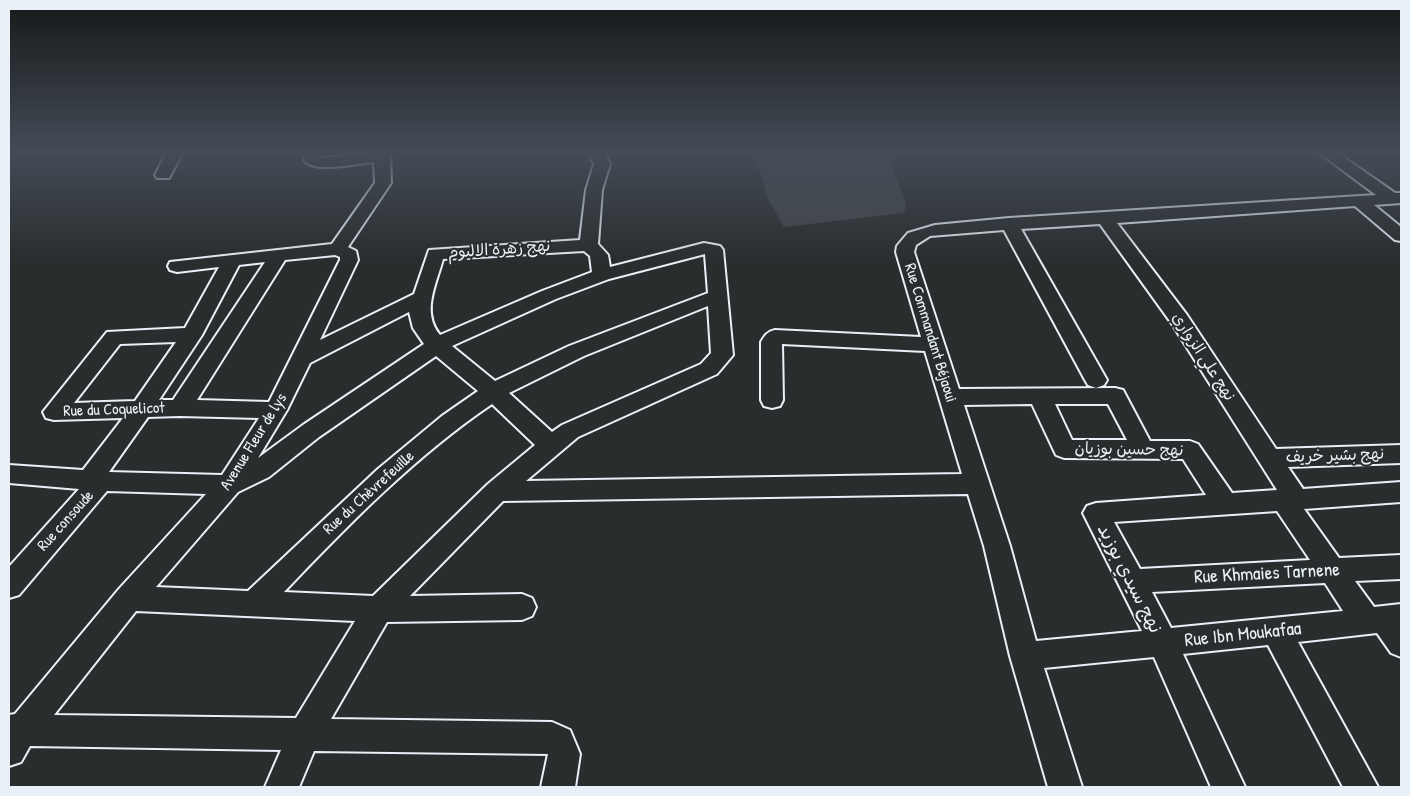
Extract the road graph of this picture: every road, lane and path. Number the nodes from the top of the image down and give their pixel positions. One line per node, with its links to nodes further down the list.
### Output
1 (379, 189): 10 (street)
2 (594, 189): 9 (street)
3 (1383, 189): 4 (street)
4 (1396, 198): 5 (street, Rue Commandant Béjaoui)
5 (1358, 200): 6 (street, Rue Commandant Béjaoui); 8 (street)
6 (1105, 219): 7 (street, Rue Commandant Béjaoui); 32 (street, نهج علي الزواري)
7 (1009, 223): 18 (street, Rue Commandant Béjaoui); 21 (street)
8 (1401, 236)
9 (589, 246): 14 (street); 16 (street, نهج زهرة الاليوم)
10 (338, 249): 11 (street); 20 (street, Avenue Fleur de lys)
11 (280, 254): 12 (street); 26 (street, Rue du Coquelicot)
12 (233, 259): 13 (street); 17 (street)
13 (177, 266)
14 (602, 275): 15 (street); 19 (street)
15 (718, 296): 22 (street, Rue du Chèvrefeuille); 29 (street)
16 (423, 297): 19 (street); 20 (street)
17 (192, 335): 27 (street); 27 (street, Rue du Coquelicot)
18 (932, 344): 24 (street, Rue Commandant Béjaoui); 25 (street)
19 (437, 345): 22 (street); 36 (street)
20 (302, 358): 28 (street, Avenue Fleur de lys)
21 (1096, 380)
22 (493, 392): 29 (street); 46 (street, Rue du Chèvrefeuille)
23 (1040, 397): 24 (street); 30 (street); 30 (street, نهج حسين بوزيان)
24 (949, 398): 35 (street, Rue Commandant Béjaoui)
25 (772, 400)
26 (180, 408): 27 (street, Rue du Coquelicot); 28 (street, Rue du Coquelicot)
27 (142, 409): 34 (street)
28 (276, 410): 36 (street, Avenue Fleur de lys)
29 (551, 444): 37 (street)
30 (1142, 449): 40 (street, نهج حسين بوزيان)
31 (1401, 454): 32 (street, نهج بشير خريف)
32 (1268, 458): 39 (street, نهج علي الزواري)
33 (9, 474): 34 (street, Rue consoude)
34 (95, 481): 36 (street); 44 (street, Rue consoude)
35 (977, 484): 37 (street); 53 (street, Rue Commandant Béjaoui)
36 (229, 485): 45 (street, Avenue Fleur de lys)
37 (497, 491): 48 (street)
38 (1401, 492): 39 (street, نهج سيدي بوزيد)
39 (1290, 500): 40 (street, نهج سيدي بوزيد); 42 (street, نهج علي الزواري)
40 (1225, 504): 43 (street, نهج سيدي بوزيد)
41 (1401, 567): 42 (street, Rue Khmaies Tarnene)
42 (1333, 570): 43 (street, Rue Khmaies Tarnene); 49 (street, نهج علي الزواري)
43 (1133, 581): 51 (street, نهج سيدي بوزيد)
44 (9, 586)
45 (130, 598): 46 (street); 55 (street, Avenue Fleur de lys)
46 (254, 604): 48 (street)
47 (522, 608): 48 (street)
48 (379, 609): 54 (street)
49 (1384, 619): 50 (street, Rue Ibn Moukafaa); 52 (street, نهج علي الزواري)
50 (1277, 633): 51 (street, Rue Ibn Moukafaa); 60 (street)
51 (1161, 643): 53 (street, Rue Ibn Moukafaa); 59 (street, نهج سيدي بوزيد)
52 (1401, 643)
53 (1025, 656): 58 (street, Rue Commandant Béjaoui)
54 (305, 734): 55 (street); 56 (street); 57 (street)
55 (13, 737)
56 (282, 787)
57 (558, 787)
58 (1065, 787)
59 (1228, 787)
60 (1361, 787)

